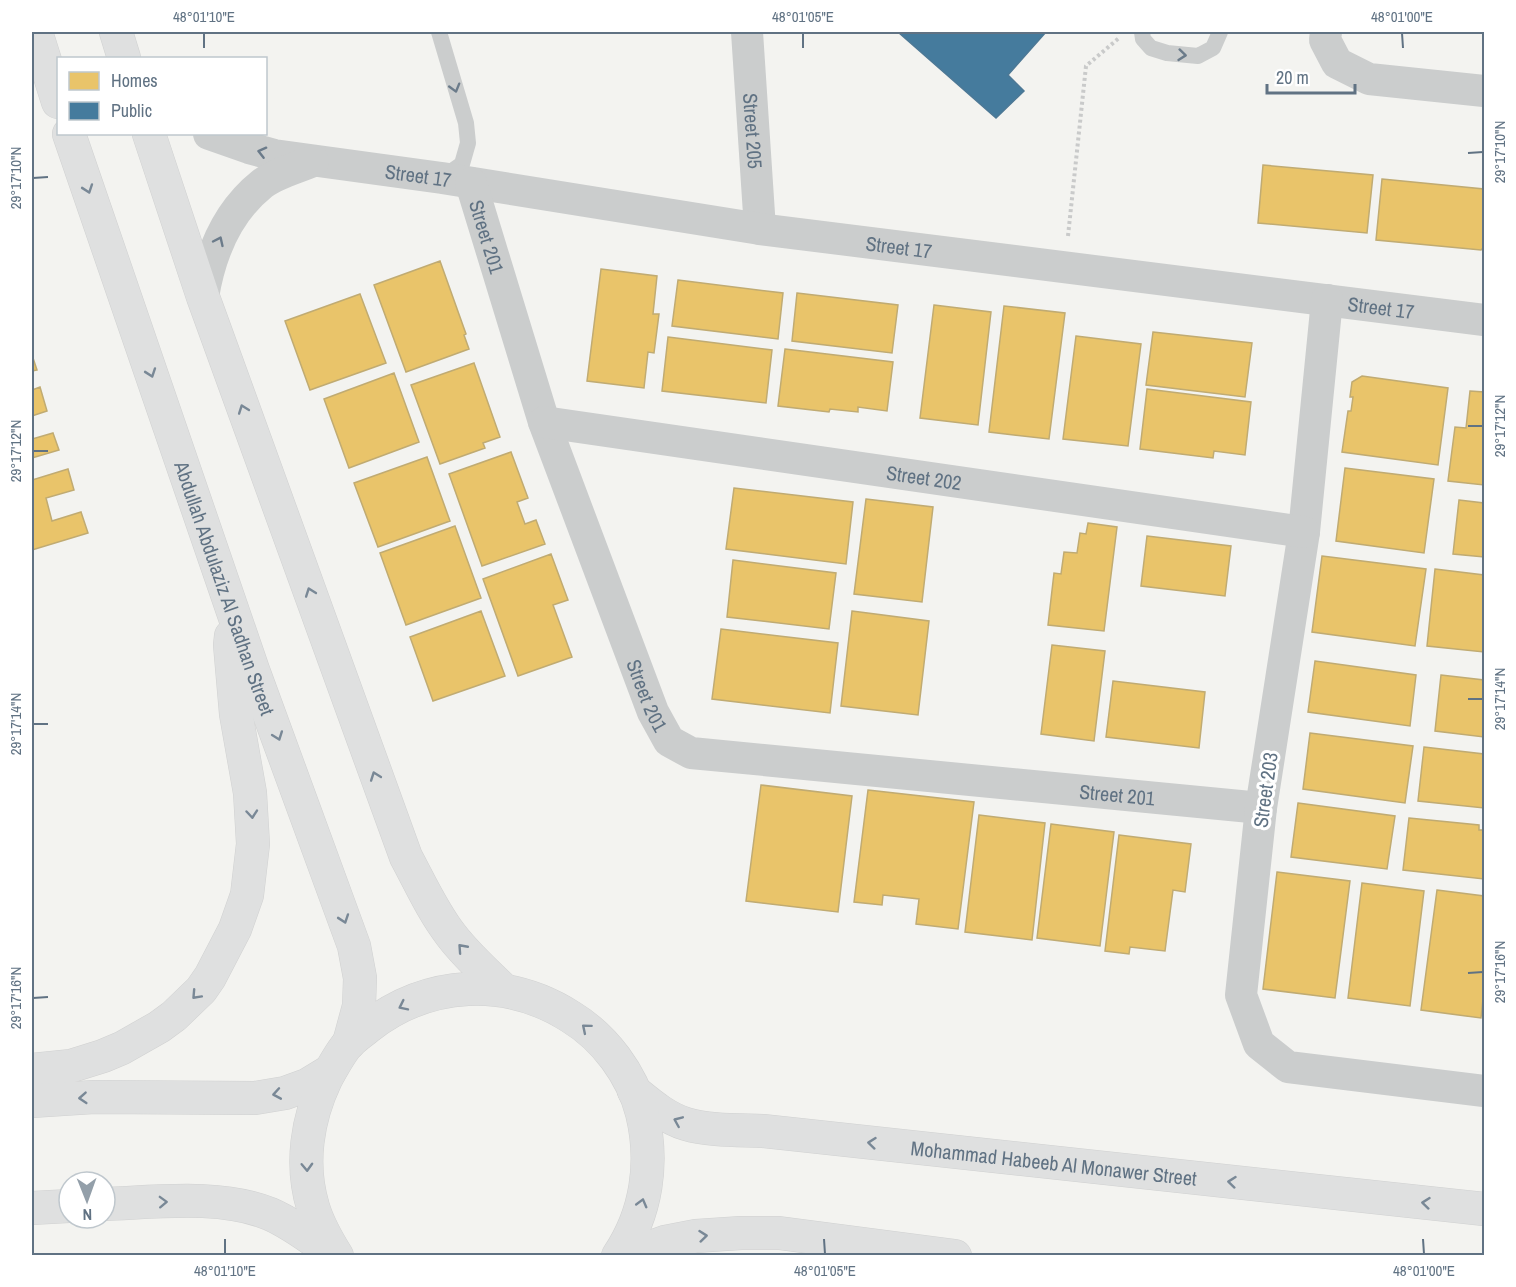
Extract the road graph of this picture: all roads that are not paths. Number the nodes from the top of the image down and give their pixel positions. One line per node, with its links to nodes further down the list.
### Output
1 (36, 32): 11 (main road)
2 (116, 32): 9 (main road)
3 (439, 32): 17 (lane, one-way to 17)
4 (747, 32): 18 (street, Street 205)
5 (1142, 32): 6 (lane, one-way to 6)
6 (1220, 32)
7 (1326, 32): 10 (street)
8 (32, 51): 12 (street)
9 (124, 57)
10 (1485, 90)
11 (57, 100)
12 (57, 101)
13 (69, 135): 24 (main road, Abdullah Abdulaziz Al Sadhan Street, one-way to 24)
14 (149, 135): 19 (main road)
15 (213, 135): 16 (street, Street 17, one-way to 15)
16 (316, 160): 17 (street, Street 17); 19 (street, Street 17, one-way to 16)
17 (457, 180): 18 (street, Street 17); 22 (street, Street 201)
18 (760, 229): 20 (street, Street 17)
19 (203, 297): 26 (main road, one-way to 19)
20 (1328, 300): 21 (street, Street 17); 23 (street, Street 203)
21 (1485, 320)
22 (544, 423): 23 (street, Street 202); 25 (street, Street 201)
23 (1304, 532): 25 (street, Street 203)
24 (233, 610): 27 (main road, Abdullah Abdulaziz Al Sadhan Street, one-way to 27); 28 (main road, one-way to 28)
25 (1261, 807): 31 (street, Street 203)
26 (504, 990): 27 (main road, one-way to 27); 30 (main road, one-way to 26)
27 (349, 1043): 29 (main road)
28 (32, 1070)
29 (330, 1071): 32 (main road, one-way to 32); 37 (main road, one-way to 37)
30 (634, 1091): 36 (main road, Mohammad Habeeb Al Monawer Street, one-way to 30); 38 (main road, one-way to 30)
31 (1485, 1091)
32 (32, 1101)
33 (117, 1204): 37 (main road, one-way to 37)
34 (57, 1207): 35 (main road)
35 (32, 1208)
36 (1485, 1209)
37 (336, 1256)
38 (618, 1256)
39 (626, 1256): 40 (main road, one-way to 40)
40 (955, 1256)

